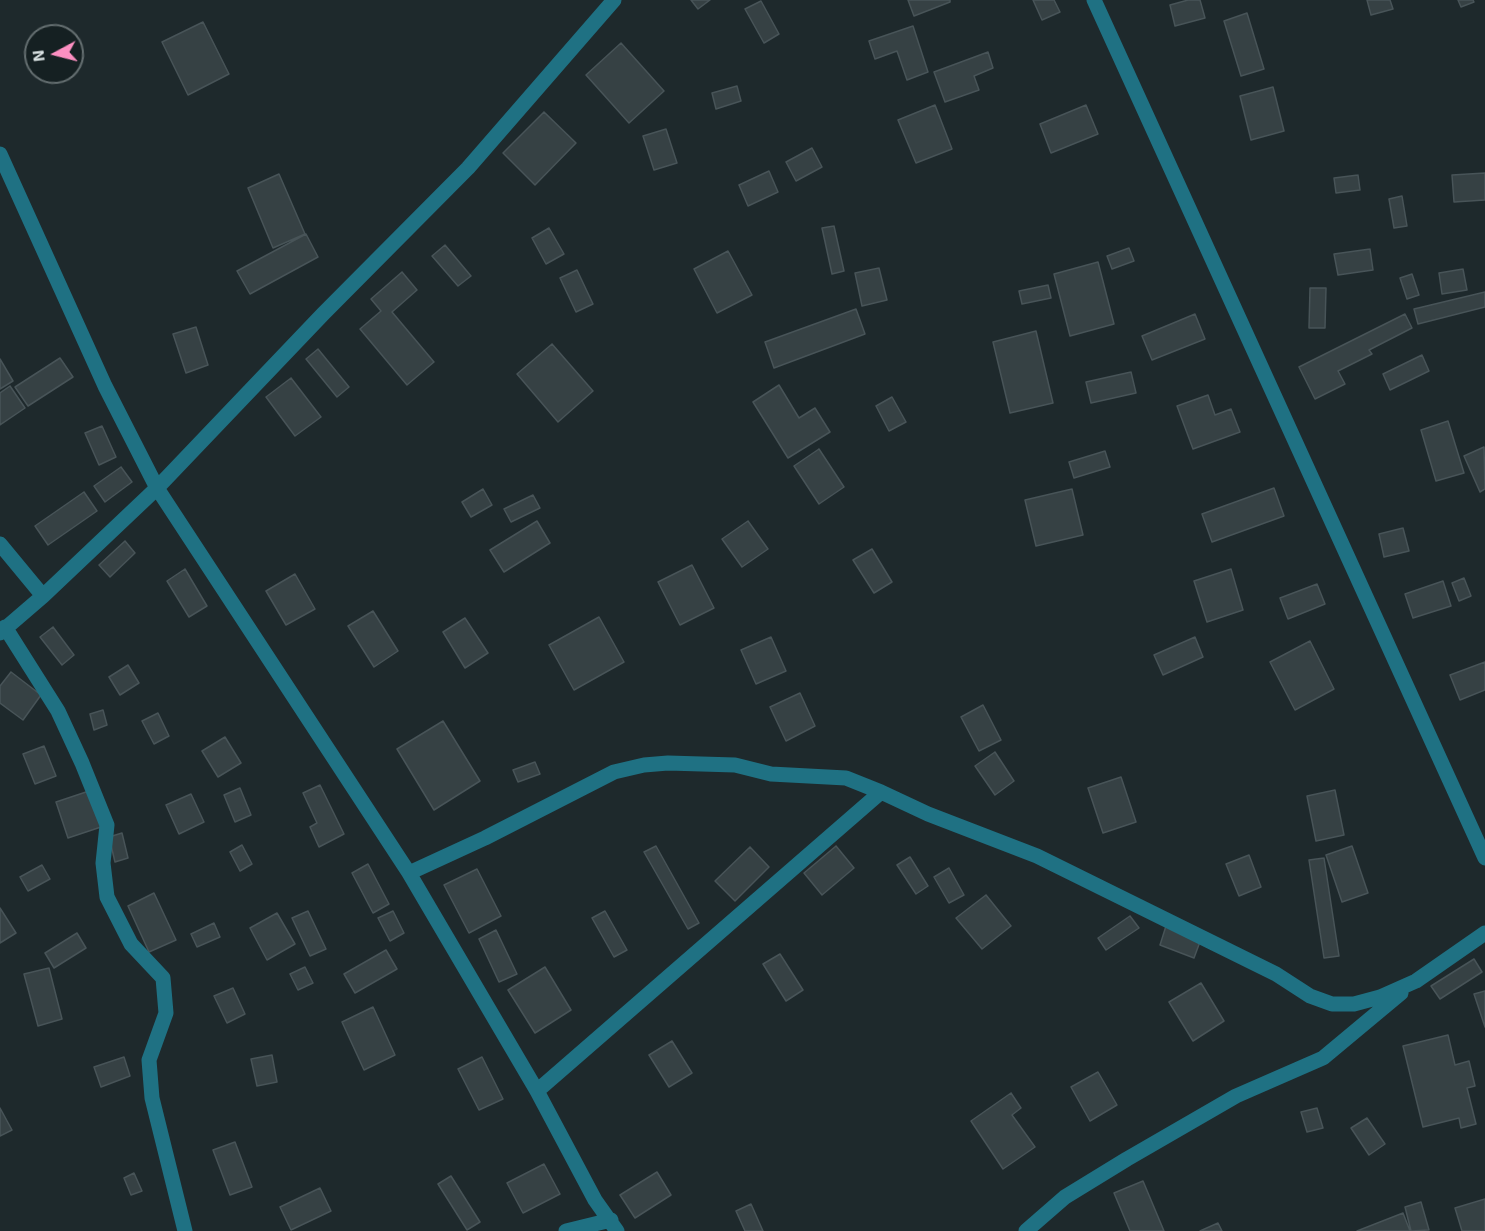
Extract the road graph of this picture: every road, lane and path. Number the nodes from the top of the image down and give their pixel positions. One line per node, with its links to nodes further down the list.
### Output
1 (614, 0): 4 (street)
2 (1094, 0): 9 (street)
3 (0, 154): 4 (street)
4 (157, 488): 6 (street); 10 (street)
5 (0, 544): 6 (street)
6 (43, 596): 7 (street)
7 (3, 630): 15 (street)
8 (881, 792): 10 (street); 12 (street); 13 (street)
9 (1485, 858)
10 (409, 873): 13 (street)
11 (1485, 933): 12 (street)
12 (1416, 981): 17 (street)
13 (537, 1091): 14 (street)
14 (614, 1226): 16 (street)
15 (185, 1231)
16 (566, 1231)
17 (1026, 1231)

